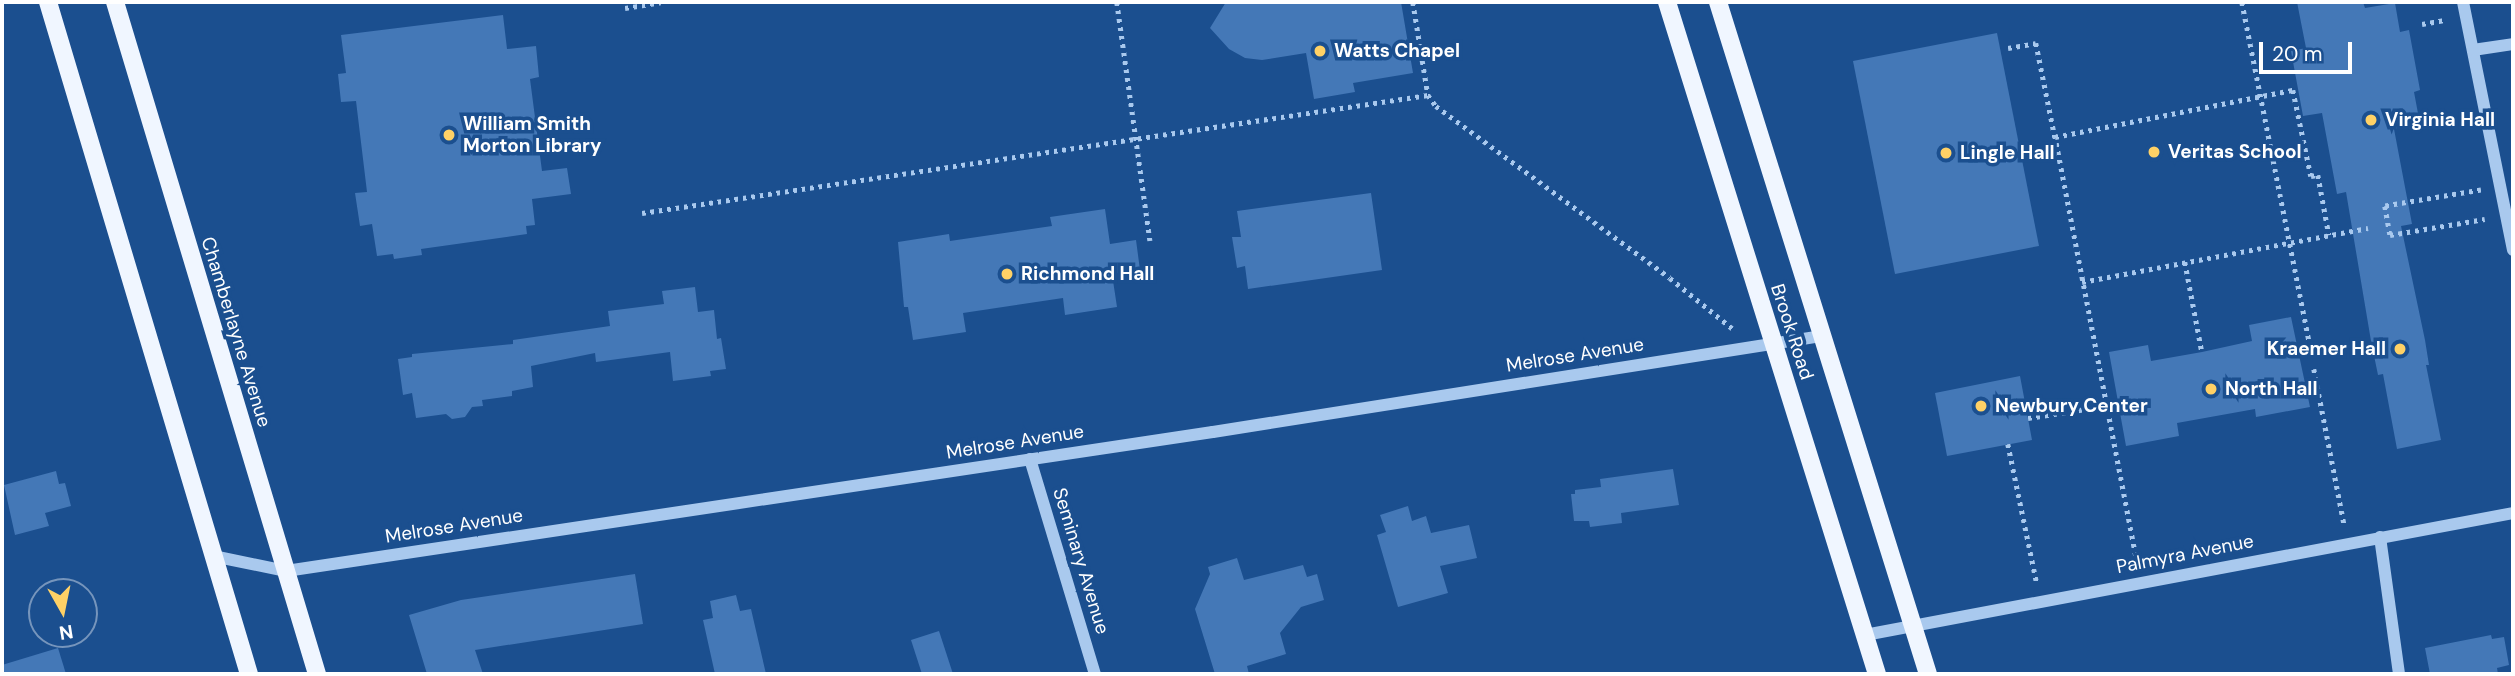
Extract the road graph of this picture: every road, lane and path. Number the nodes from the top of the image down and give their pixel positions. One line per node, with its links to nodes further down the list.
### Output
1 (48, 2): 43 (main road)
2 (115, 2): 44 (main road, Chamberlayne Avenue)
3 (662, 2): 10 (path)
4 (1117, 2): 19 (path)
5 (1413, 2): 16 (path)
6 (1667, 2): 32 (main road, Brook Road)
7 (1718, 2): 31 (main road, Brook Road)
8 (2242, 2): 17 (path)
9 (2463, 2): 15 (street)
10 (625, 8)
11 (2446, 20): 12 (path)
12 (2422, 24)
13 (2513, 44): 15 (street)
14 (2008, 48): 18 (path)
15 (2473, 50): 20 (street)
16 (1428, 95): 19 (path); 30 (path)
17 (2261, 96): 18 (path); 24 (path); 26 (path)
18 (2055, 137): 29 (path)
19 (1138, 138): 21 (path); 25 (path)
20 (2500, 186): 22 (street); 22 (path)
21 (642, 213)
22 (2506, 215): 27 (street)
23 (2368, 228): 24 (path)
24 (2329, 235): 26 (path)
25 (1150, 241)
26 (2289, 242): 28 (path); 34 (path)
27 (2513, 250)
28 (2185, 262): 29 (path); 33 (path)
29 (2082, 282): 36 (path)
30 (1737, 327)
31 (1822, 336): 32 (street, Melrose Avenue); 47 (main road, Brook Road)
32 (1774, 344): 39 (street, Melrose Avenue); 48 (main road, Brook Road)
33 (2202, 352)
34 (2311, 352)
35 (2314, 369): 42 (path)
36 (2105, 406): 37 (path); 45 (path)
37 (2028, 418)
38 (2008, 444): 46 (path)
39 (1030, 459): 44 (street, Melrose Avenue); 51 (street, Seminary Avenue)
40 (2513, 513): 41 (street, Palmyra Avenue)
41 (2381, 537): 42 (street, Palmyra Avenue); 54 (street)
42 (2348, 543): 45 (street, Palmyra Avenue)
43 (213, 556): 44 (street, Melrose Avenue); 49 (main road)
44 (286, 571): 50 (main road, Chamberlayne Avenue)
45 (2140, 582): 46 (street, Palmyra Avenue)
46 (2041, 601): 47 (street, Palmyra Avenue)
47 (1913, 626): 48 (street, Palmyra Avenue); 53 (main road, Brook Road)
48 (1865, 635): 52 (main road, Brook Road)
49 (249, 674)
50 (317, 674)
51 (1096, 674)
52 (1877, 674)
53 (1928, 674)
54 (2399, 674)

